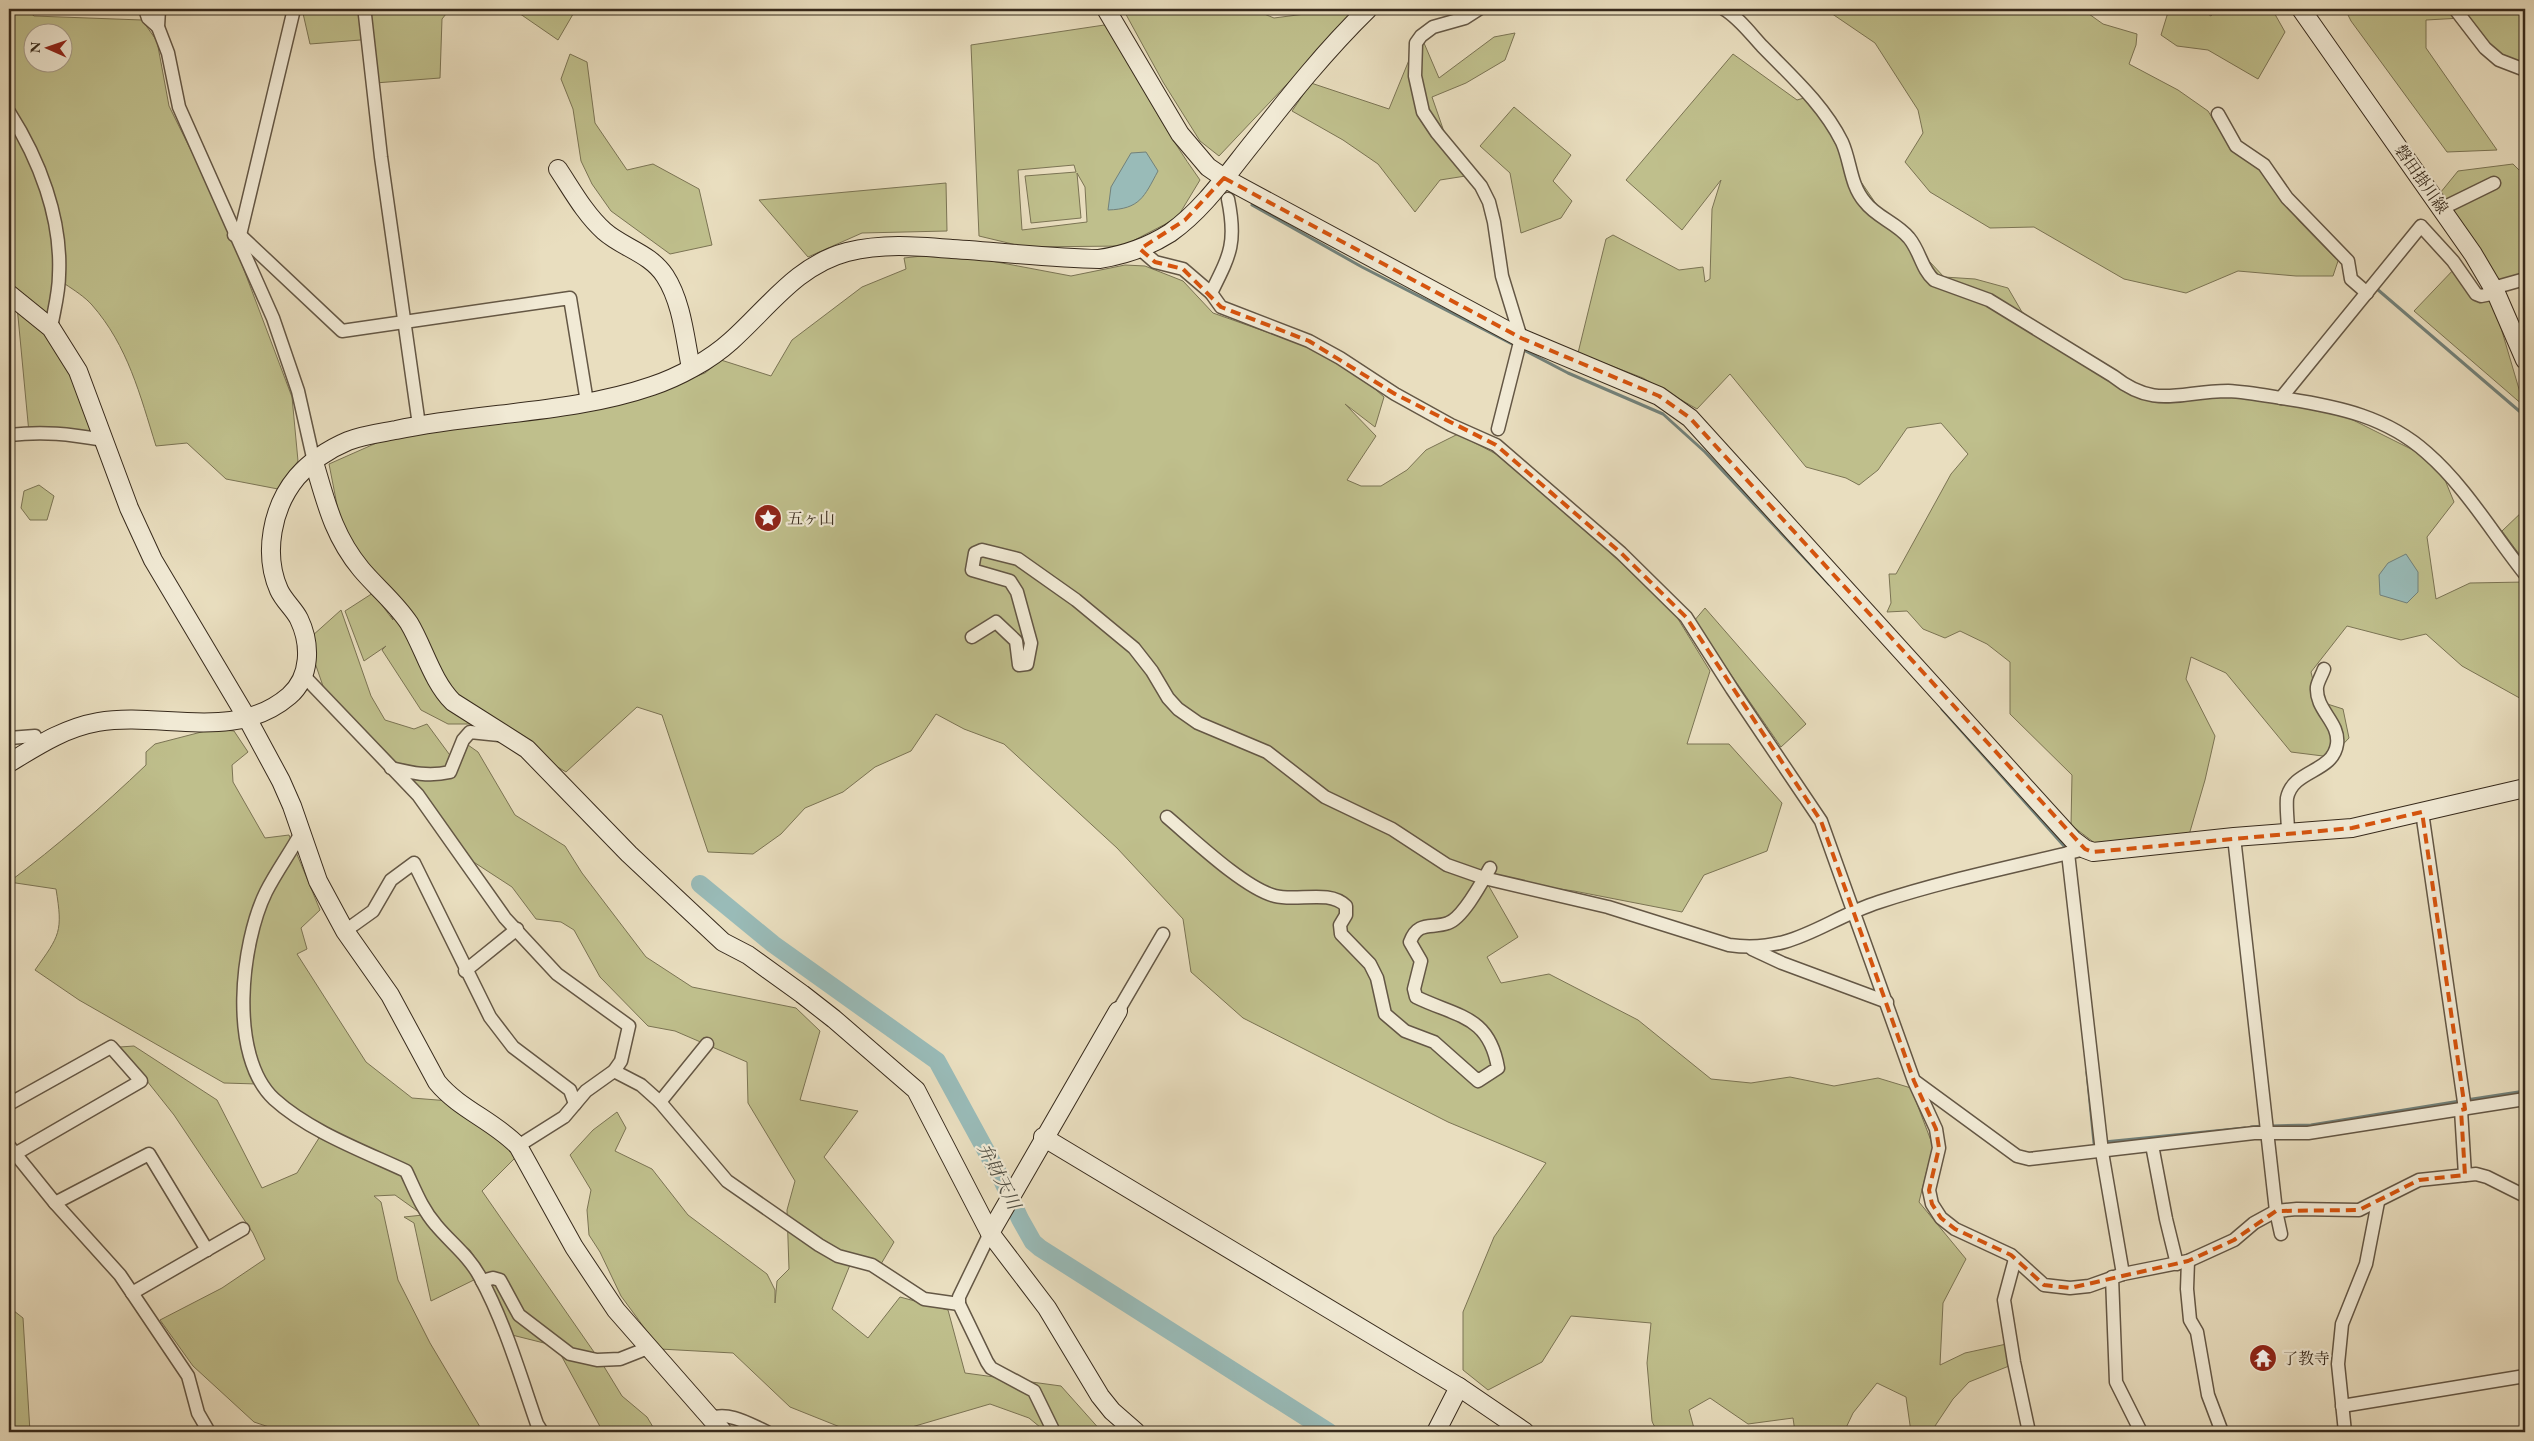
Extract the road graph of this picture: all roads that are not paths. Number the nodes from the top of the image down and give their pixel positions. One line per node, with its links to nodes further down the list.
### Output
1 (145, 9): 11 (street)
2 (160, 9): 11 (street)
3 (294, 9): 20 (street)
4 (1106, 9): 16 (street)
5 (1368, 9): 16 (street)
6 (1479, 9): 29 (street)
7 (1724, 9): 32 (street)
8 (2301, 9): 19 (street, 磐田掛川線)
9 (2455, 9): 12 (street)
10 (365, 15): 27 (street)
11 (158, 27): 20 (street)
12 (2525, 70)
13 (9, 112): 28 (street)
14 (2218, 114): 25 (street)
15 (558, 169): 31 (street)
16 (1224, 178): 21 (street); 29 (street)
17 (2494, 183): 19 (street)
18 (1228, 199): 24 (street)
19 (2443, 208): 23 (street, 磐田掛川線)
20 (237, 235): 27 (street); 38 (street)
21 (1140, 249): 24 (street); 31 (street)
22 (2525, 279): 23 (street)
23 (2494, 290): 25 (street); 30 (street, 磐田掛川線)
24 (1210, 293): 57 (street)
25 (2367, 293): 32 (street)
26 (9, 294): 28 (street)
27 (403, 322): 33 (street); 34 (street)
28 (51, 328): 37 (street)
29 (1521, 338): 35 (street); 55 (street)
30 (2525, 360)
31 (691, 368): 33 (street)
32 (2282, 398): 39 (street)
33 (587, 402): 34 (street)
34 (419, 425): 38 (street)
35 (1498, 428)
36 (9, 435): 37 (street)
37 (104, 440): 43 (street)
38 (314, 462): 42 (street); 44 (street)
39 (2525, 574)
40 (972, 638): 56 (street)
41 (2324, 669): 52 (street)
42 (304, 676): 43 (street); 48 (street)
43 (247, 718): 46 (street); 53 (street)
44 (506, 737): 48 (street); 85 (street)
45 (9, 738): 46 (street)
46 (39, 745): 47 (street)
47 (9, 763)
48 (391, 768): 58 (street)
49 (2525, 788): 50 (street)
50 (2422, 812): 52 (street); 72 (street)
51 (1167, 817): 56 (street)
52 (2288, 832): 54 (street)
53 (301, 833): 59 (street); 91 (street)
54 (2234, 837): 55 (street); 73 (street)
55 (2076, 851): 57 (street); 78 (street)
56 (1487, 873): 61 (street)
57 (1855, 910): 61 (street); 63 (street)
58 (516, 929): 62 (street); 66 (street)
59 (345, 931): 62 (street); 76 (street)
60 (1163, 934): 64 (street)
61 (1750, 948): 63 (street)
62 (465, 971): 71 (street)
63 (1886, 1002): 67 (street)
64 (1118, 1011): 74 (street)
65 (707, 1044): 69 (street)
66 (614, 1071): 69 (street); 71 (street)
67 (1914, 1081): 78 (street); 88 (street)
68 (2525, 1099): 72 (street)
69 (660, 1102): 93 (street)
70 (9, 1104): 77 (street)
71 (575, 1104): 76 (street)
72 (2463, 1109): 73 (street); 79 (street)
73 (2267, 1133): 75 (street); 83 (street)
74 (1044, 1137): 85 (street); 96 (street)
75 (2152, 1145): 78 (street); 89 (street)
76 (518, 1146): 94 (street)
77 (12, 1150): 82 (street)
78 (2102, 1152): 90 (street)
79 (2465, 1175): 80 (street); 81 (street)
80 (2525, 1196)
81 (2378, 1202): 83 (street); 97 (street)
82 (55, 1203): 87 (street); 92 (street)
83 (2276, 1212): 86 (street); 89 (street)
84 (242, 1229): 87 (street)
85 (990, 1233): 93 (street); 99 (street)
86 (2280, 1234)
87 (206, 1250): 92 (street)
88 (2015, 1258): 90 (street); 107 (street)
89 (2183, 1263): 90 (street); 109 (street)
90 (2117, 1276): 108 (street)
91 (482, 1281): 94 (street); 101 (street)
92 (132, 1293): 100 (street)
93 (959, 1304): 104 (street)
94 (648, 1348): 98 (street)
95 (2525, 1376): 97 (street)
96 (1459, 1387): 105 (street); 106 (street)
97 (2342, 1406): 110 (street)
98 (710, 1418): 102 (street); 103 (street)
99 (1131, 1430)
100 (209, 1432)
101 (542, 1432)
102 (722, 1432)
103 (766, 1432)
104 (1054, 1432)
105 (1436, 1432)
106 (1525, 1432)
107 (2029, 1432)
108 (2141, 1432)
109 (2222, 1432)
110 (2345, 1432)

